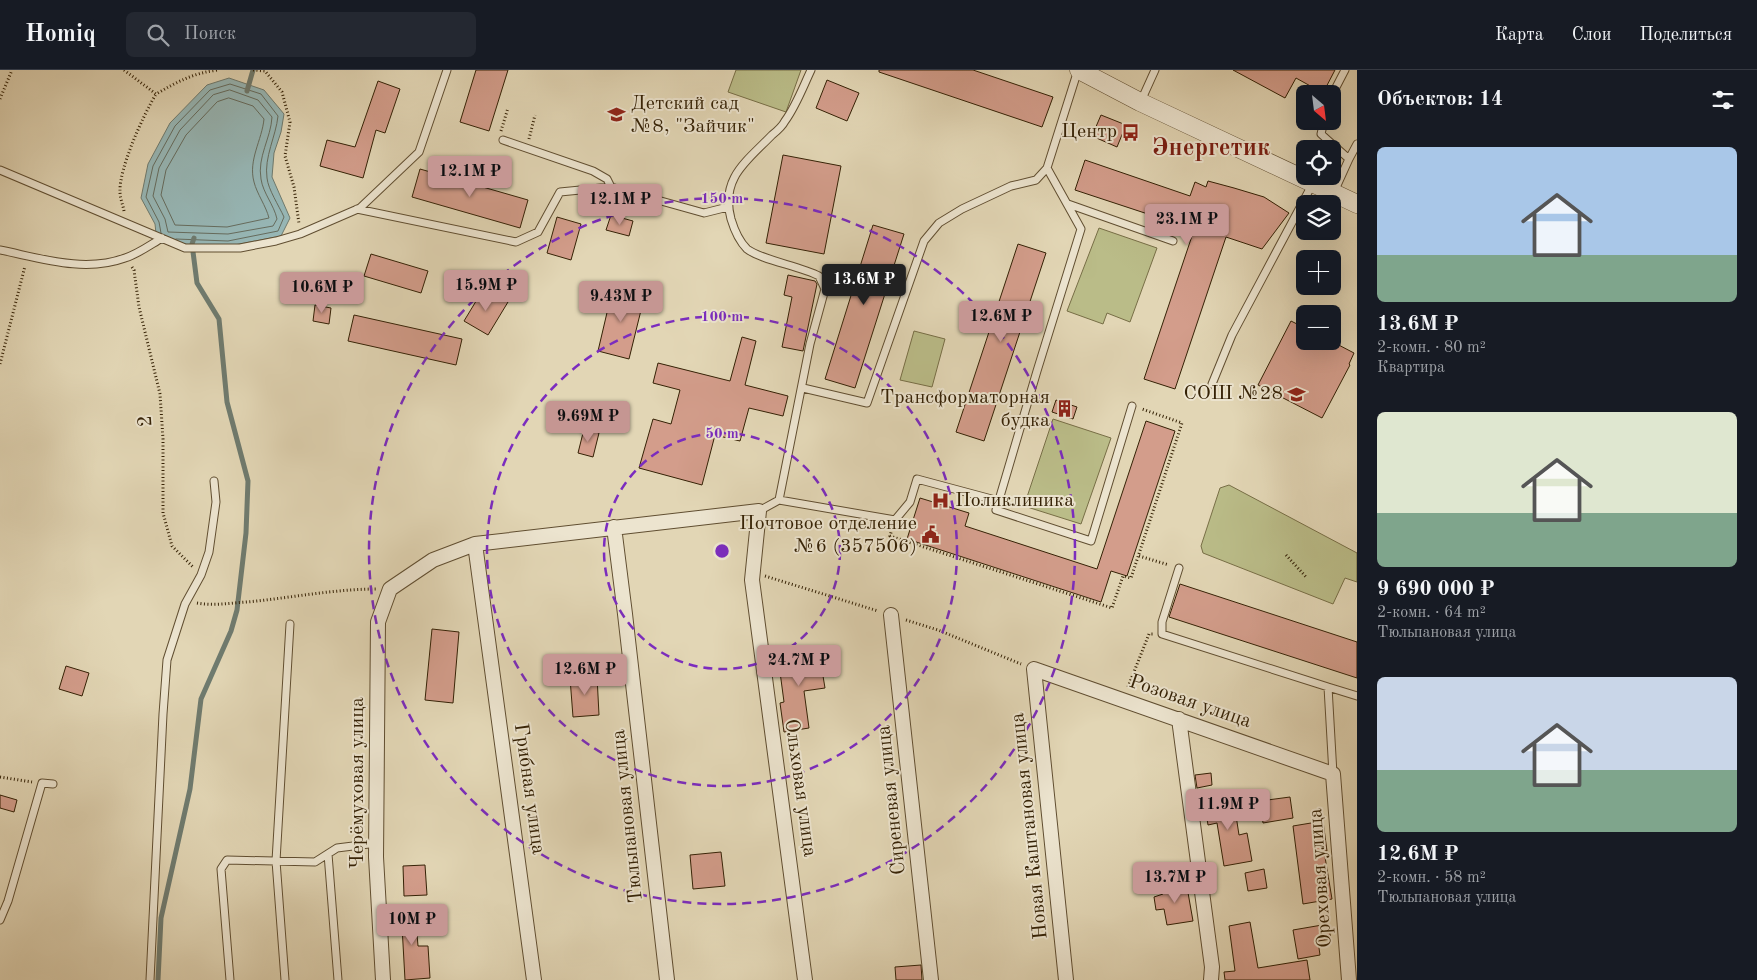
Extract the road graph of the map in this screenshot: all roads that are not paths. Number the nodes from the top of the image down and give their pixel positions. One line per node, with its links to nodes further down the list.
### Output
1 (447, 70): 22 (lane)
2 (812, 70): 21 (lane)
3 (1079, 70): 7 (street); 12 (lane)
4 (1155, 70): 7 (lane)
5 (1345, 70): 6 (lane)
6 (1337, 85)
7 (1140, 102): 14 (street)
8 (1322, 130): 11 (lane)
9 (500, 140): 17 (lane)
10 (1357, 144): 11 (lane)
11 (1349, 159): 18 (lane)
12 (1047, 168): 19 (lane); 27 (lane)
13 (0, 170): 23 (lane)
14 (1296, 175)
15 (1312, 185): 26 (lane)
16 (1317, 185): 18 (street)
17 (611, 187): 21 (lane); 22 (lane)
18 (1334, 193): 20 (street)
19 (1068, 204): 24 (lane); 31 (lane)
20 (1357, 204)
21 (728, 207): 27 (lane)
22 (358, 209): 23 (lane)
23 (162, 238): 25 (lane)
24 (1173, 241)
25 (0, 250)
26 (1212, 384)
27 (803, 388): 30 (lane)
28 (1132, 406): 31 (lane)
29 (214, 481): 48 (lane)
30 (779, 500): 31 (lane); 32 (lane)
31 (996, 510)
32 (759, 511): 33 (street); 55 (street, Ольховая улица)
33 (614, 528): 34 (street); 54 (street, Тюльпановая улица)
34 (475, 544): 44 (street, Черёмуховая улица); 53 (street, Грибная улица)
35 (1179, 568): 39 (lane)
36 (891, 615): 56 (street, Сиреневая улица)
37 (290, 624): 46 (lane)
38 (1034, 669): 41 (street, Розовая улица); 57 (street, Новая Каштановая улица)
39 (1328, 687): 40 (lane); 42 (lane)
40 (1357, 696)
41 (1179, 719): 42 (street, Розовая улица); 58 (street)
42 (1333, 774): 59 (street, Ореховая улица)
43 (53, 784): 47 (lane)
44 (376, 843): 45 (lane); 52 (street, Черёмуховая улица)
45 (328, 854): 46 (lane); 51 (lane)
46 (276, 861): 49 (lane); 50 (lane)
47 (0, 920)
48 (150, 980)
49 (230, 980)
50 (285, 980)
51 (338, 980)
52 (384, 980)
53 (534, 980)
54 (667, 980)
55 (805, 980)
56 (931, 980)
57 (1066, 980)
58 (1212, 980)
59 (1349, 980)

